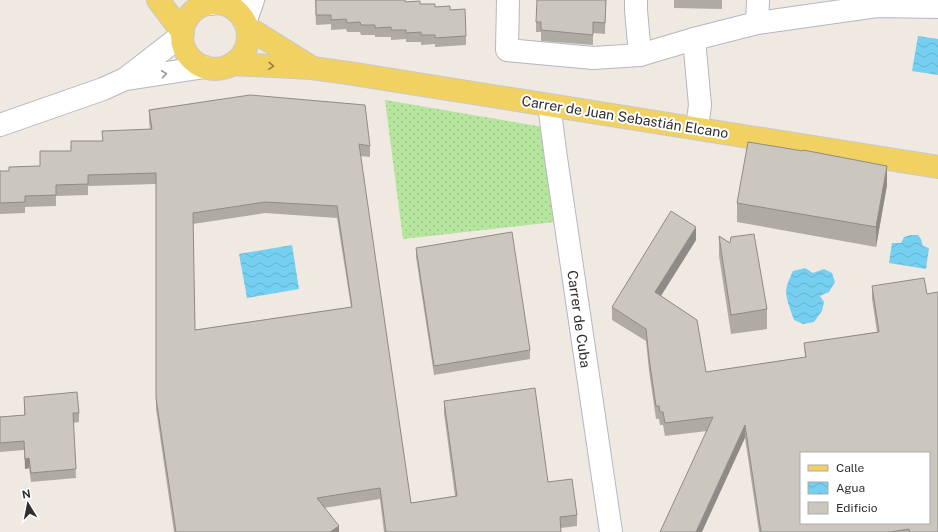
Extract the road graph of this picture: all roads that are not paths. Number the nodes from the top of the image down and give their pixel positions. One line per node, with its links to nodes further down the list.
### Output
1 (158, 0): 11 (main road)
2 (253, 0): 10 (street)
3 (508, 0): 13 (street)
4 (636, 0): 13 (street)
5 (758, 0): 9 (street)
6 (203, 2): 10 (main road); 11 (main road)
7 (877, 3): 8 (street); 9 (street)
8 (938, 7)
9 (757, 23): 12 (street)
10 (246, 25): 14 (main road); 16 (main road, Carrer de Juan Sebastián Elcano)
11 (182, 34): 15 (main road); 17 (street)
12 (694, 39): 13 (street); 20 (street)
13 (640, 55)
14 (232, 64): 15 (main road); 16 (main road, Carrer de Juan Sebastián Elcano, one-way to 16)
15 (205, 67): 17 (street, one-way to 15)
16 (312, 68): 18 (main road, Carrer de Juan Sebastián Elcano)
17 (126, 79): 19 (street)
18 (549, 105): 20 (main road, Carrer de Juan Sebastián Elcano); 22 (street, Carrer de Cuba)
19 (0, 125)
20 (697, 128): 21 (main road, Carrer de Juan Sebastián Elcano)
21 (938, 167)
22 (611, 532)

